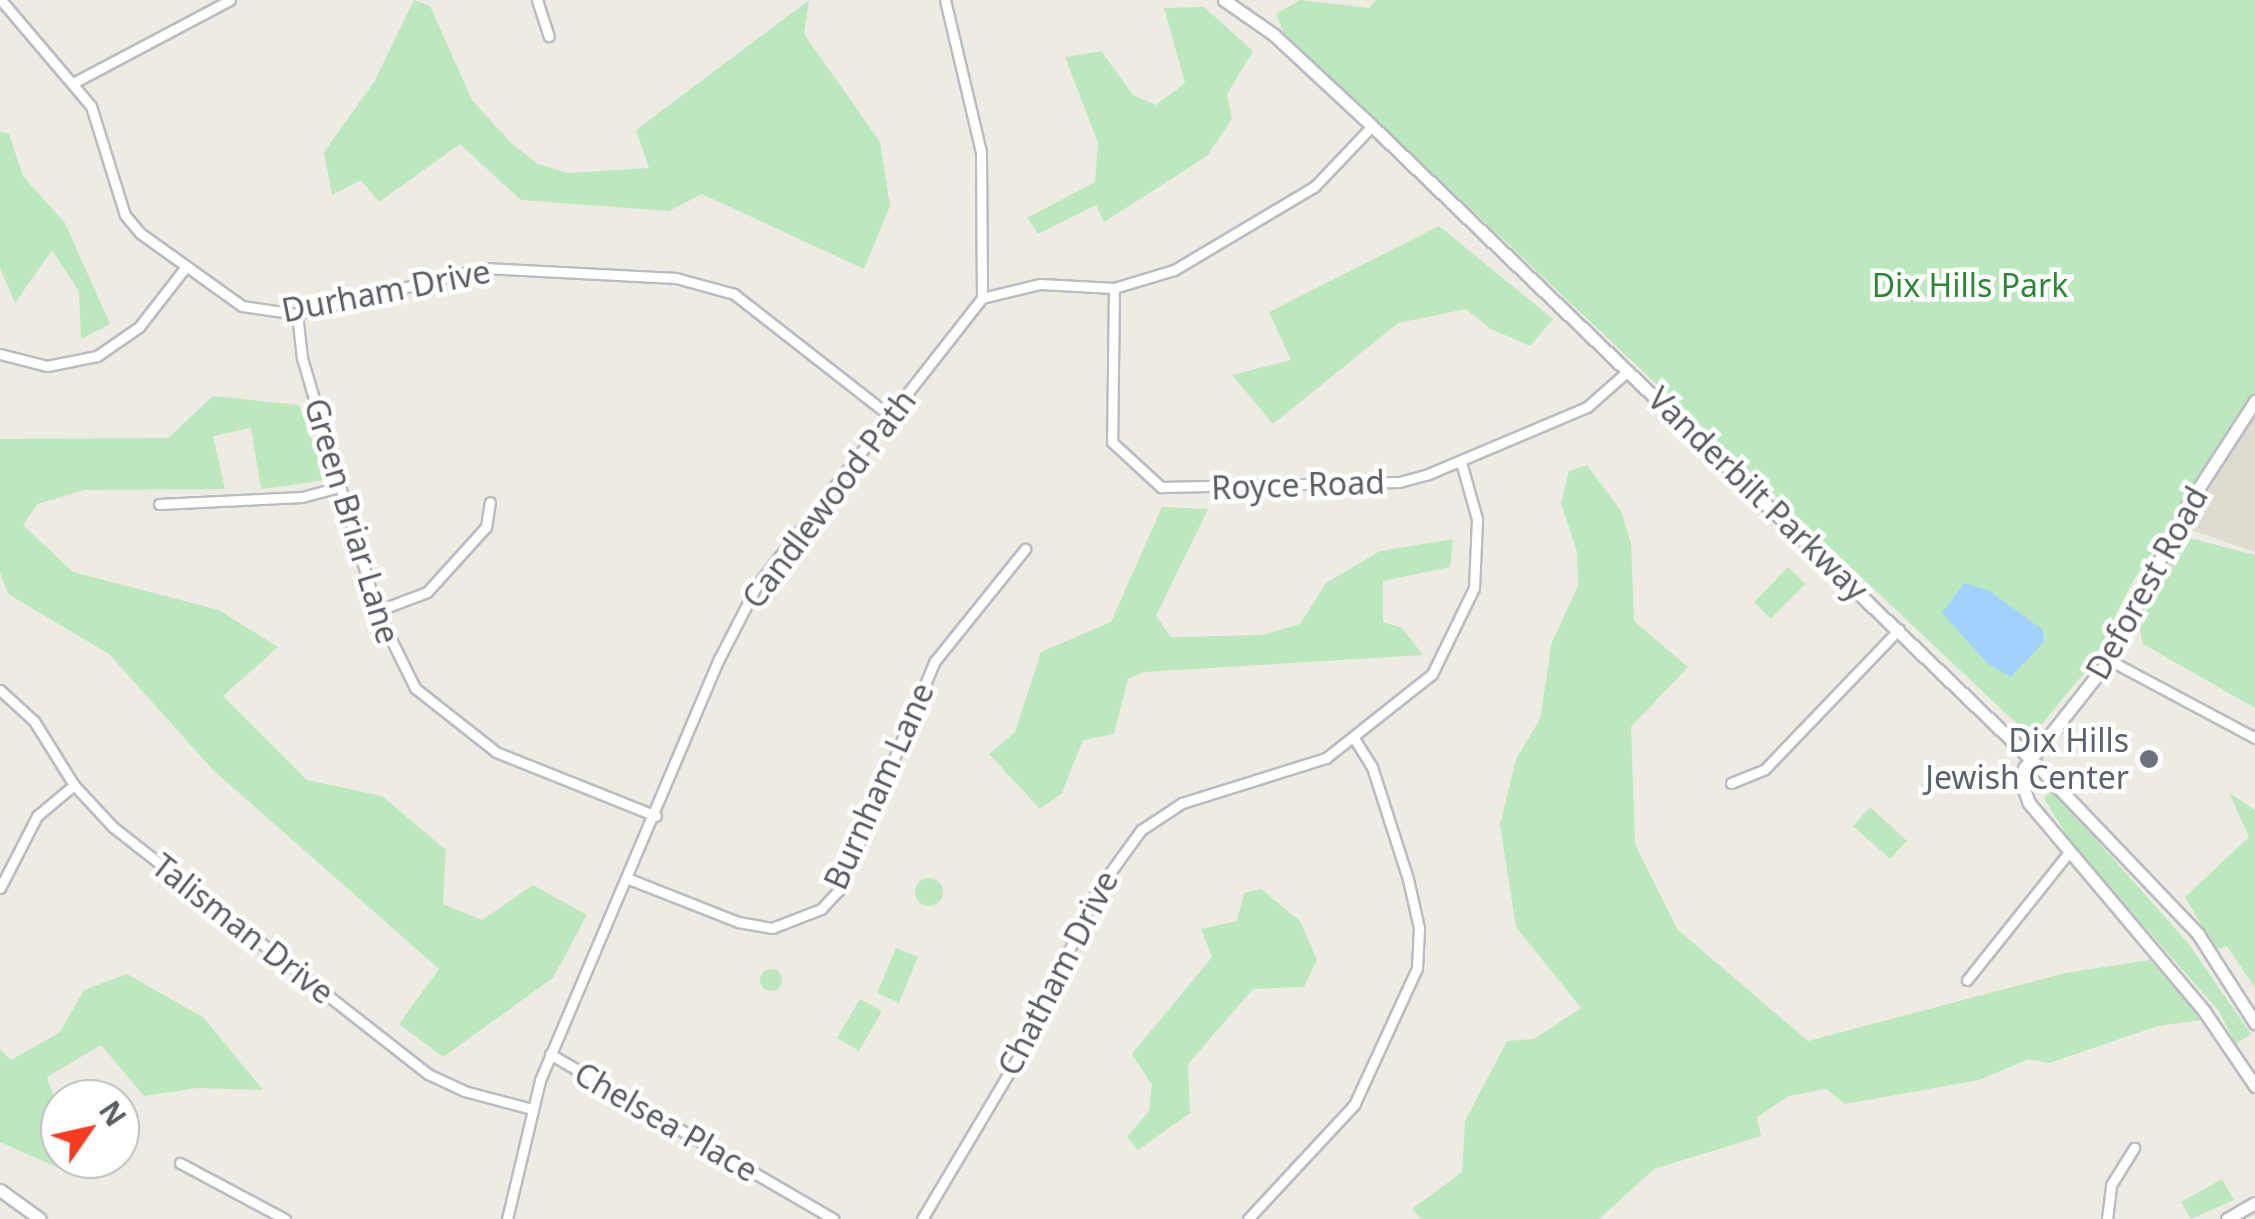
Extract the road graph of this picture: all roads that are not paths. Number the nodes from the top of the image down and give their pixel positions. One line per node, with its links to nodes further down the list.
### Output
1 (0, 0): 7 (street, Durham Drive)
2 (230, 0): 7 (street)
3 (537, 0): 6 (street)
4 (945, 0): 11 (street)
5 (1224, 0): 8 (main road, Vanderbilt Parkway)
6 (549, 36)
7 (75, 82): 9 (street, Durham Drive)
8 (1372, 126): 10 (street); 14 (main road, Vanderbilt Parkway)
9 (185, 268): 12 (street, Durham Drive); 13 (street)
10 (1114, 288): 11 (street); 17 (street, Royce Road)
11 (982, 298): 16 (street, Candlewood Path)
12 (297, 314): 16 (street, Durham Drive); 18 (street, Green Briar Lane)
13 (0, 354)
14 (1628, 371): 17 (street, Royce Road); 23 (main road, Vanderbilt Parkway)
15 (2255, 401): 24 (main road, Deforest Road)
16 (890, 416): 31 (street, Candlewood Path)
17 (1461, 462): 27 (street, Chatham Drive)
18 (340, 487): 20 (street); 22 (street, Green Briar Lane)
19 (490, 502): 22 (street)
20 (159, 504)
21 (1025, 549): 33 (street, Burnham Lane)
22 (377, 611): 31 (street, Green Briar Lane)
23 (1898, 629): 28 (main road, Vanderbilt Parkway); 29 (street)
24 (2108, 660): 26 (street); 28 (main road, Deforest Road)
25 (0, 690): 30 (street, Talisman Drive)
26 (2255, 738)
27 (1355, 740): 48 (street, Chatham Drive); 49 (street)
28 (2032, 760): 32 (main road); 36 (main road, Vanderbilt Parkway)
29 (1731, 783)
30 (74, 785): 34 (street); 39 (street, Talisman Drive)
31 (656, 816): 33 (street, Candlewood Path)
32 (2070, 852): 35 (street); 38 (main road)
33 (629, 879): 37 (street, Candlewood Path)
34 (0, 888)
35 (1967, 980)
36 (2255, 1023)
37 (550, 1054): 39 (street, Candlewood Path); 47 (street, Chelsea Place)
38 (2255, 1086)
39 (532, 1109): 46 (street, Candlewood Path)
40 (2134, 1148): 50 (street)
41 (180, 1163): 45 (street)
42 (0, 1190): 44 (main road)
43 (2255, 1204): 51 (main road)
44 (40, 1219)
45 (285, 1219)
46 (507, 1219)
47 (834, 1219)
48 (922, 1219)
49 (1248, 1219)
50 (2107, 1219)
51 (2228, 1219)

